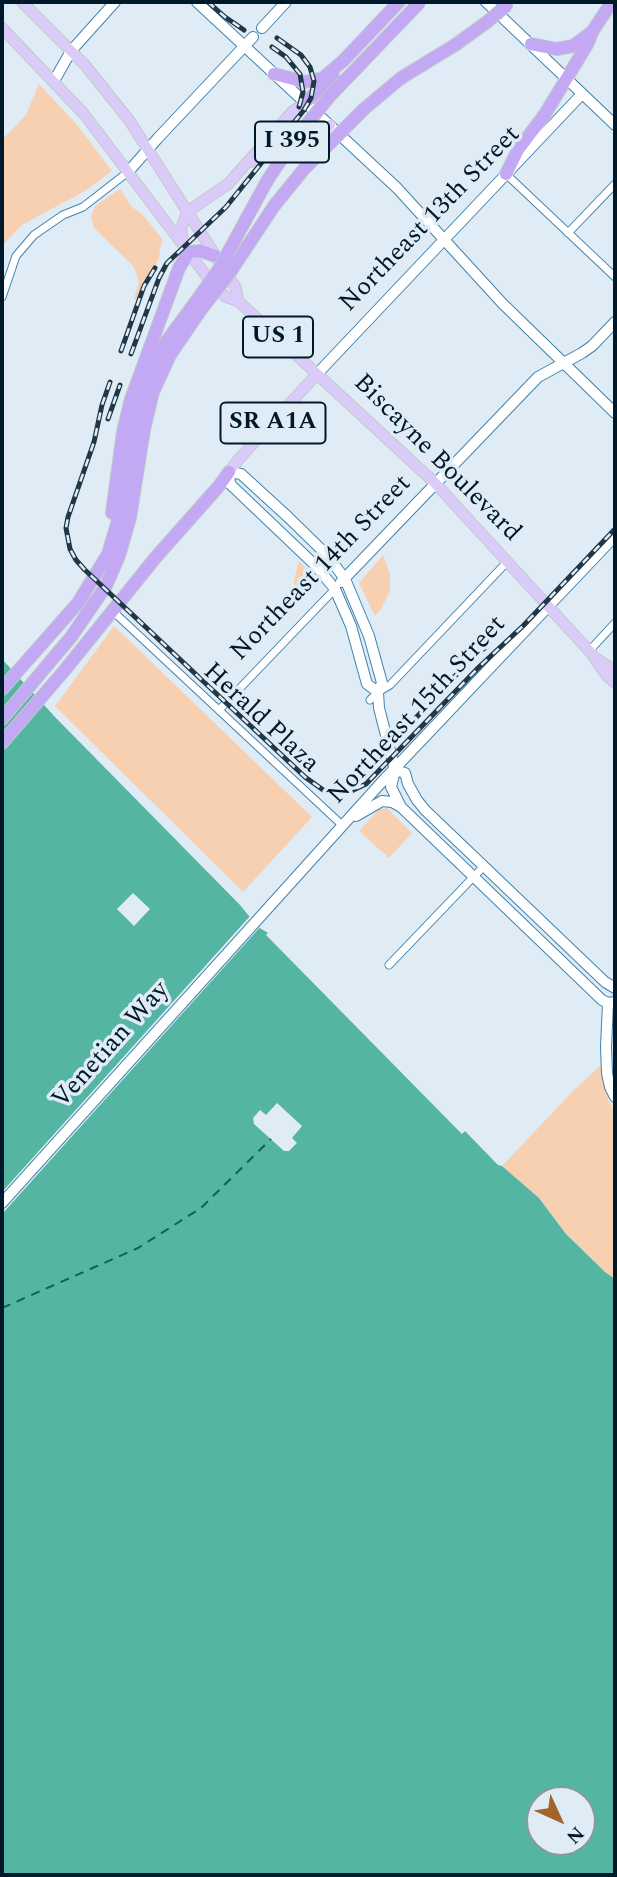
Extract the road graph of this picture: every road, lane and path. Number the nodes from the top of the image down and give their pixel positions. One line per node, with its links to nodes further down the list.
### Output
1 (22, 2): 14 (main road, Biscayne Boulevard / US 1)
2 (115, 2): 14 (street)
3 (197, 2): 13 (street)
4 (286, 2): 13 (street)
5 (399, 2): 15 (highway)
6 (420, 2): 36 (highway, I 395, bridge)
7 (486, 2): 12 (street)
8 (612, 2): 11 (highway)
9 (509, 3): 36 (highway, I 395, bridge)
10 (2, 28): 18 (main road, Biscayne Boulevard / US 1)
11 (592, 32): 12 (highway); 17 (highway)
12 (531, 44): 17 (street)
13 (244, 46): 16 (street); 23 (street)
14 (71, 51): 18 (street); 23 (main road, Biscayne Boulevard / US 1)
15 (343, 61): 16 (highway); 20 (highway)
16 (274, 74): 20 (street)
17 (567, 78): 19 (street); 26 (highway)
18 (54, 81): 25 (main road, Biscayne Boulevard / US 1)
19 (582, 94): 22 (street); 26 (street, Northeast 13th Street)
20 (305, 103): 21 (street); 24 (main road)
21 (330, 125): 24 (main road); 30 (street)
22 (615, 125)
23 (147, 149): 25 (street); 28 (main road, Biscayne Boulevard / US 1)
24 (248, 162): 28 (main road)
25 (128, 172): 31 (main road, Biscayne Boulevard / US 1); 34 (street)
26 (506, 174): 29 (street); 30 (street, Northeast 13th Street)
27 (615, 184): 29 (street)
28 (187, 212): 31 (main road); 32 (main road, Biscayne Boulevard / US 1)
29 (569, 233): 33 (street)
30 (444, 239): 38 (street); 39 (street, Northeast 13th Street)
31 (186, 247): 32 (highway); 35 (main road, Biscayne Boulevard / US 1); 47 (highway)
32 (215, 256): 35 (main road, Biscayne Boulevard / US 1)
33 (615, 277)
34 (2, 297)
35 (238, 301): 39 (main road, Biscayne Boulevard / US 1)
36 (197, 308): 47 (highway, I 395); 59 (highway, I 395)
37 (615, 323): 38 (street, Northeast 14th Street)
38 (564, 363): 40 (street); 42 (street, Northeast 14th Street)
39 (317, 374): 41 (main road, Northeast 13th Street / SR A1A); 42 (main road, Biscayne Boulevard / US 1)
40 (615, 414)
41 (229, 472): 43 (street); 44 (street); 60 (highway)
42 (435, 483): 46 (main road, Biscayne Boulevard / US 1); 48 (street, Northeast 14th Street)
43 (288, 517): 44 (street); 48 (street)
44 (278, 528): 49 (street)
45 (615, 536): 50 (street, Northeast 15th Street)
46 (507, 562): 50 (main road, Biscayne Boulevard / US 1); 57 (street)
47 (99, 569): 56 (highway, I 395)
48 (345, 579): 49 (street, Northeast 14th Street); 57 (street)
49 (335, 589): 57 (street); 58 (street, Northeast 14th Street)
50 (548, 606): 53 (main road, Biscayne Boulevard / US 1); 61 (street, Northeast 15th Street)
51 (118, 616): 58 (street, Herald Plaza)
52 (615, 623): 53 (street)
53 (592, 654): 54 (main road, Biscayne Boulevard / US 1); 55 (main road, Biscayne Boulevard / US 1)
54 (615, 673)
55 (615, 683)
56 (2, 689)
57 (374, 696): 61 (street)
58 (219, 710): 63 (street, Herald Plaza)
59 (2, 719)
60 (2, 743)
61 (395, 770): 62 (street); 63 (street, Northeast 15th Street); 64 (street)
62 (401, 807): 63 (street); 65 (street)
63 (342, 825): 66 (street, Northeast 15th Street)
64 (484, 866): 65 (street); 68 (street)
65 (473, 877): 67 (street); 69 (street)
66 (256, 920): 76 (street, Venetian Way)
67 (532, 933): 68 (street); 70 (street)
68 (570, 948): 70 (street); 71 (street)
69 (389, 965)
70 (575, 974): 72 (street)
71 (605, 982): 72 (street); 73 (street)
72 (584, 983): 74 (street)
73 (615, 988)
74 (612, 1002): 75 (street)
75 (615, 1097)
76 (2, 1203)

